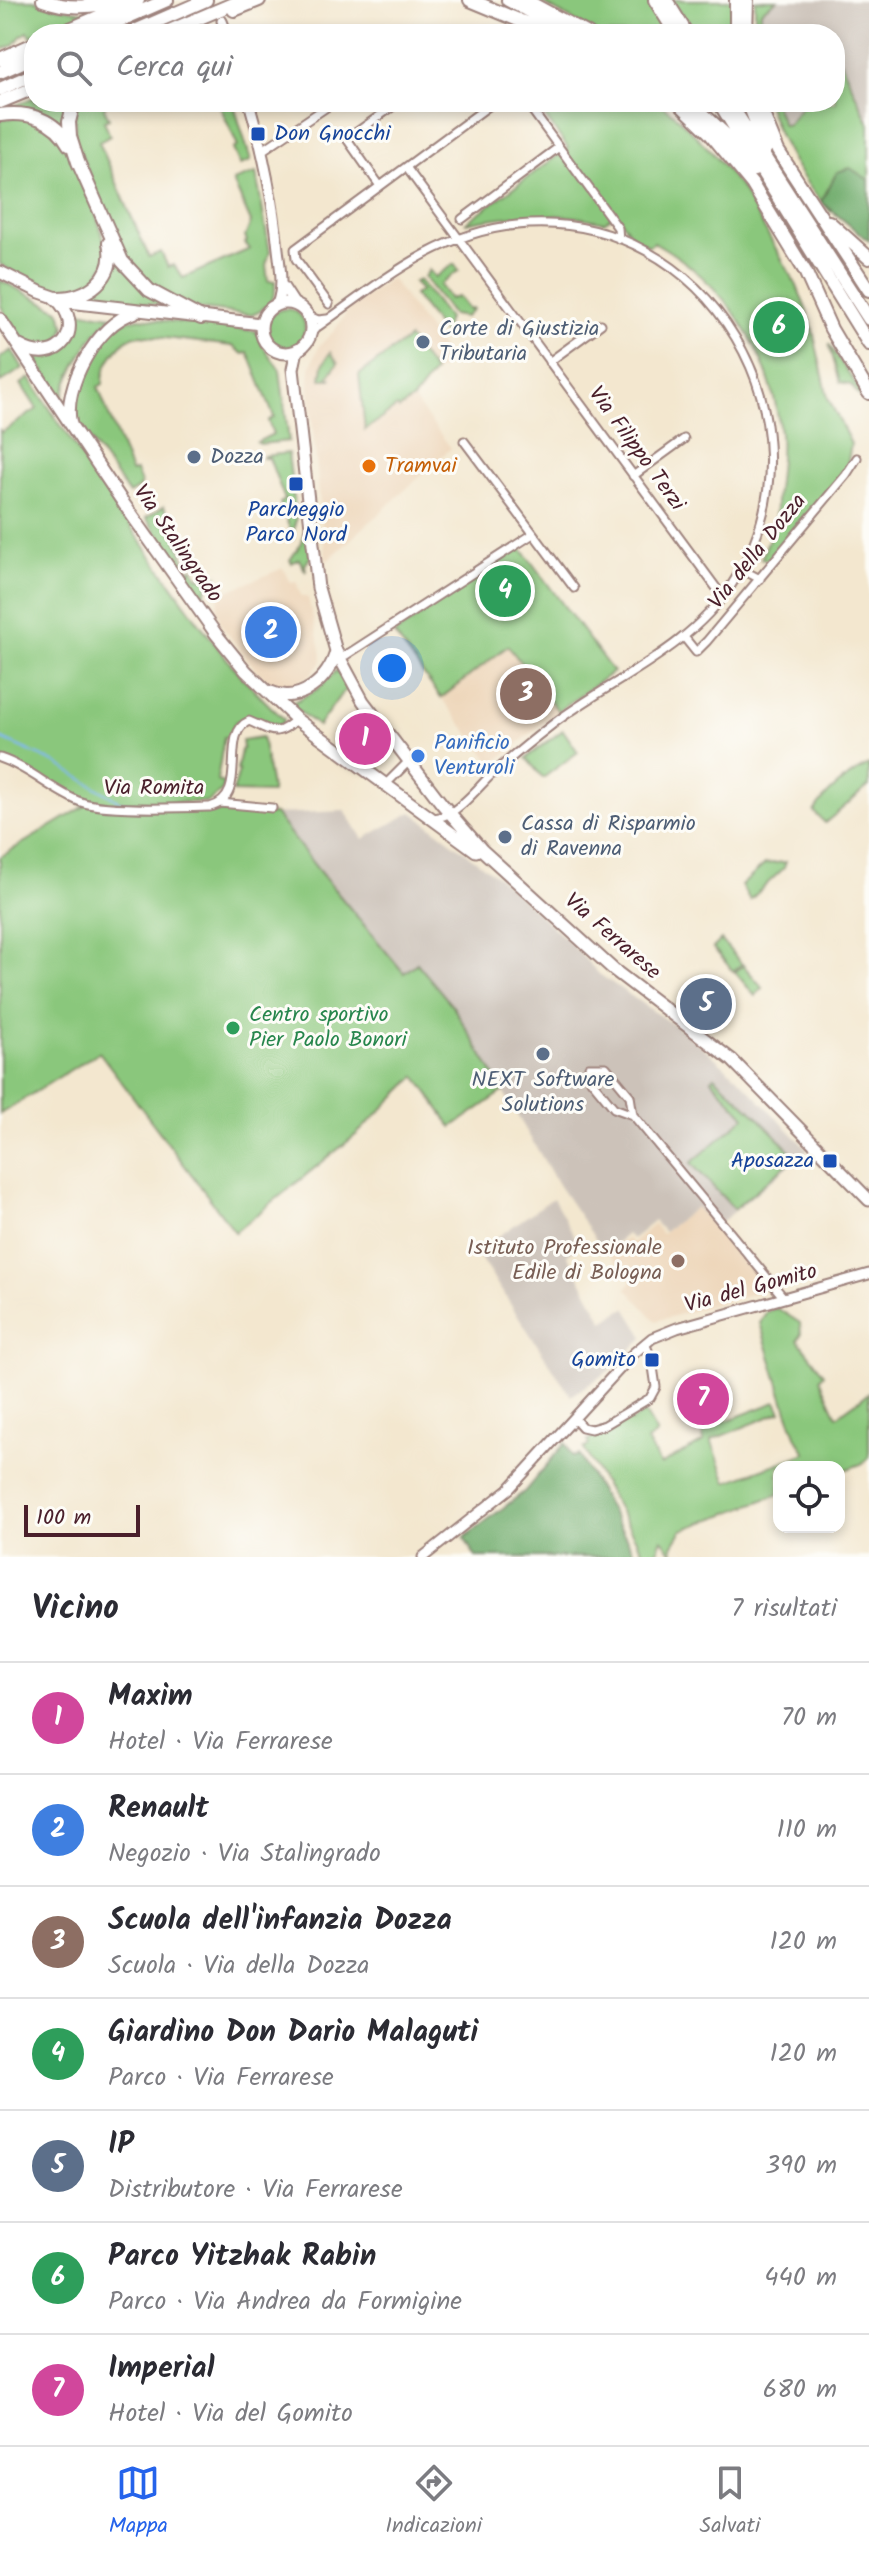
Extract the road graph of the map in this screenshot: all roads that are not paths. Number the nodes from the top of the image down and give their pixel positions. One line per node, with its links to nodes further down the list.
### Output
1 (43, 0): 2 (highway)
2 (121, 0)
3 (138, 0): 17 (highway)
4 (167, 0): 18 (highway)
5 (206, 0): 19 (highway)
6 (242, 0): 15 (highway)
7 (259, 0): 15 (highway)
8 (470, 0): 23 (highway)
9 (508, 0): 24 (highway)
10 (525, 0): 25 (highway)
11 (655, 0): 26 (highway)
12 (666, 0): 27 (highway)
13 (736, 0): 28 (highway)
14 (747, 0): 29 (highway)
15 (199, 18): 20 (highway); 21 (highway)
16 (222, 21): 22 (street)
17 (82, 24)
18 (112, 24)
19 (151, 24)
20 (185, 24)
21 (190, 24)
22 (223, 24)
23 (528, 24)
24 (552, 24)
25 (569, 24)
26 (670, 24)
27 (681, 24)
28 (736, 24)
29 (746, 24)
30 (24, 48): 31 (highway)
31 (0, 59)
32 (24, 61): 33 (highway)
33 (0, 72)
34 (24, 78): 35 (highway)
35 (0, 89)
36 (24, 92): 37 (highway)
37 (0, 102)
38 (72, 112): 55 (highway)
39 (252, 112): 54 (street)
40 (319, 112): 54 (street)
41 (385, 112): 58 (street)
42 (479, 112): 56 (street)
43 (533, 112): 52 (street)
44 (681, 112): 53 (highway)
45 (688, 112): 53 (highway)
46 (701, 112): 64 (highway)
47 (725, 112): 64 (highway)
48 (736, 112): 57 (highway)
49 (751, 112): 57 (highway)
50 (762, 112): 59 (highway)
51 (0, 115): 55 (highway)
52 (559, 147): 60 (street); 63 (street)
53 (722, 147): 86 (highway)
54 (263, 150): 67 (street)
55 (78, 162): 61 (highway)
56 (406, 167): 58 (street); 62 (street, Via Filippo Terzi)
57 (783, 184): 78 (highway)
58 (380, 186): 72 (street)
59 (813, 205): 65 (highway); 68 (highway)
60 (462, 219)
61 (104, 224): 69 (highway); 75 (highway)
62 (458, 238): 63 (street, Via della Dozza); 77 (street, Via della Dozza); 85 (street, Via Filippo Terzi)
63 (619, 239): 93 (street, Via della Dozza)
64 (815, 257): 83 (highway)
65 (869, 258)
66 (0, 272): 69 (main road)
67 (281, 283): 70 (street); 71 (street)
68 (869, 290)
69 (55, 298): 73 (main road); 82 (main road)
70 (294, 303): 71 (main road); 74 (main road)
71 (277, 304): 79 (main road)
72 (329, 304)
73 (143, 312): 75 (main road); 87 (main road)
74 (309, 316): 77 (street); 81 (main road)
75 (201, 318): 79 (main road)
76 (0, 319): 82 (main road, Via Stalingrado)
77 (329, 319): 81 (street, Via della Dozza)
78 (869, 319)
79 (261, 324): 84 (main road)
80 (601, 324): 85 (street)
81 (310, 335): 84 (main road)
82 (16, 343): 87 (main road, Via Stalingrado)
83 (869, 344)
84 (297, 350): 98 (main road, Via Ferrarese)
85 (549, 362): 91 (street, Via Filippo Terzi)
86 (869, 393)
87 (73, 430): 99 (main road, Via Stalingrado)
88 (684, 439): 91 (street)
89 (464, 441): 92 (street)
90 (857, 458): 94 (street, Via della Dozza)
91 (633, 476): 96 (street, Via Filippo Terzi)
92 (533, 534): 95 (street); 98 (street)
93 (741, 569): 94 (street); 96 (street, Via della Dozza)
94 (760, 579): 97 (street, Via della Dozza)
95 (574, 588)
96 (723, 597): 97 (street, Via della Dozza)
97 (684, 637): 106 (street, Via della Dozza)
98 (338, 655): 99 (main road); 102 (main road, Via Ferrarese)
99 (257, 683): 100 (main road, Via Stalingrado)
100 (296, 719): 103 (main road, Via Stalingrado); 104 (street, Via Romita)
101 (0, 758): 104 (street, Via Romita)
102 (409, 761): 103 (street); 106 (main road, Via Ferrarese)
103 (385, 785): 107 (main road, Via Stalingrado)
104 (220, 803): 105 (street)
105 (272, 808)
106 (450, 813): 107 (street); 108 (main road, Via Ferrarese)
107 (430, 818): 108 (main road, Via Stalingrado)
108 (509, 874): 110 (main road, Via Ferrarese)
109 (633, 1115): 109 (street); 112 (street)
110 (869, 1200)
111 (869, 1274): 112 (street, Via del Gomito)
112 (784, 1298): 113 (street, Via del Gomito)
113 (645, 1343): 114 (street, Via del Gomito); 114 (street)
114 (574, 1418): 115 (street, Via del Gomito)
115 (423, 1557)

